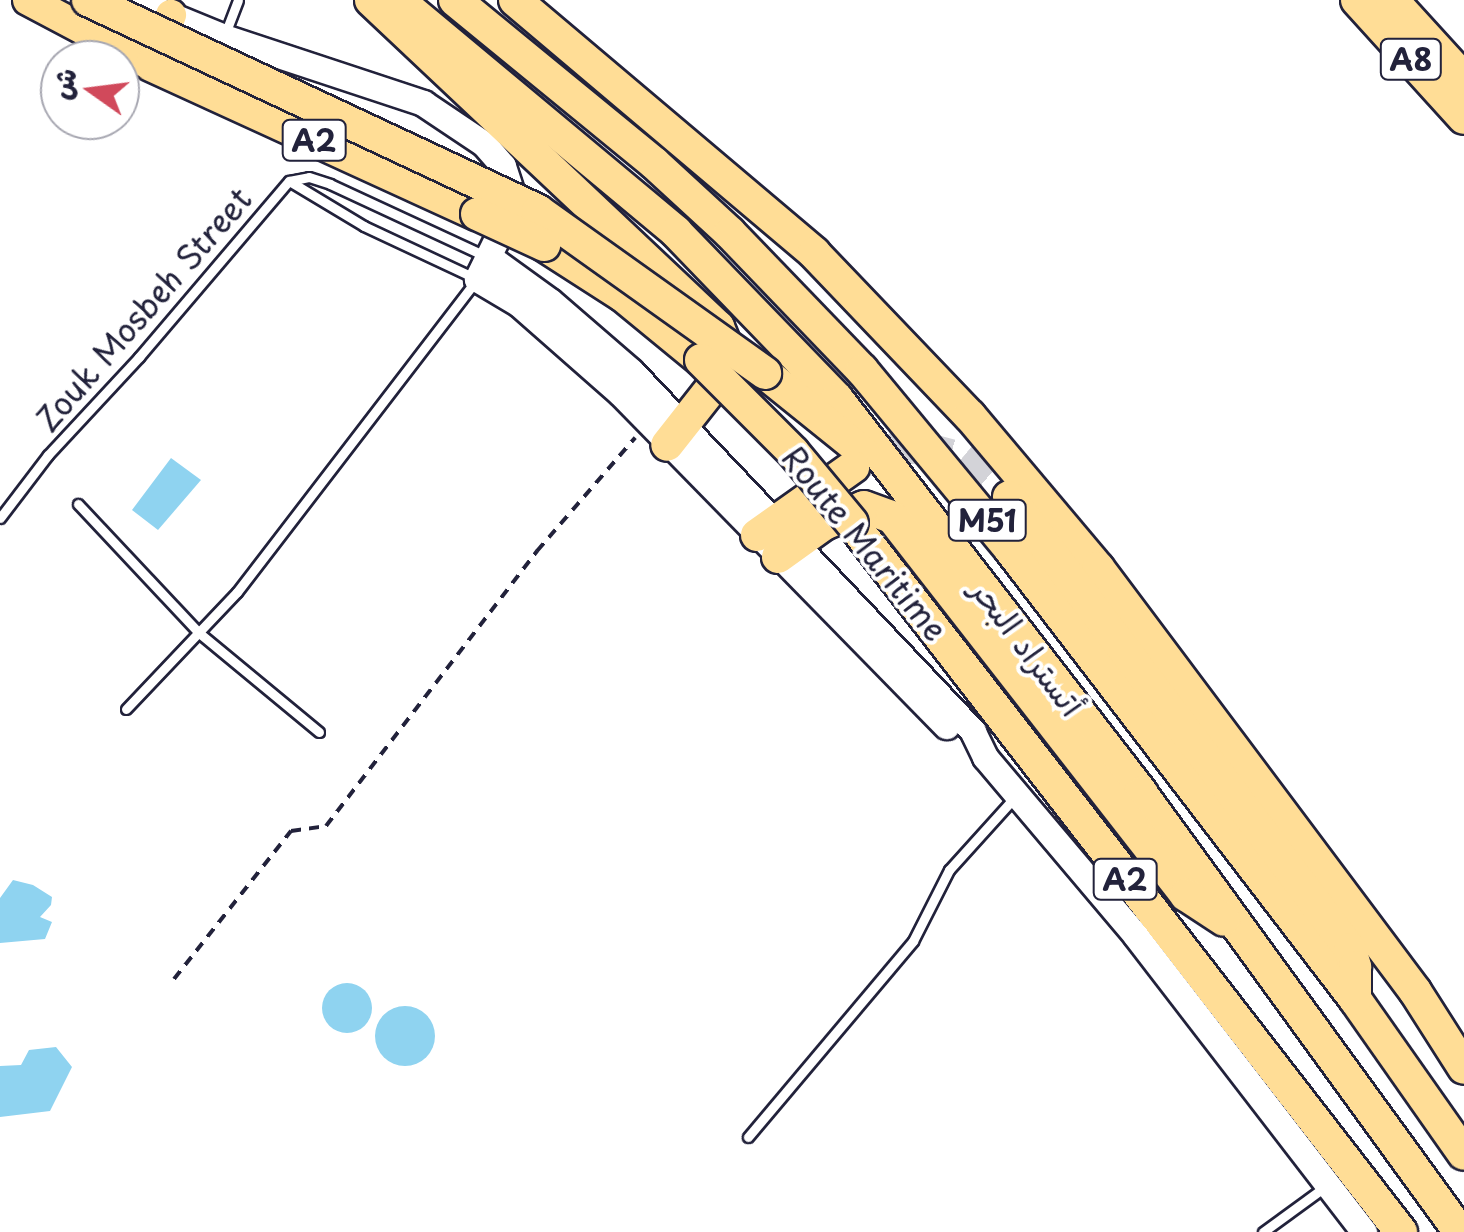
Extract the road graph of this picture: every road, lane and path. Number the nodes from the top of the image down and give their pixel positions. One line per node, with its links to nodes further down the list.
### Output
1 (28, 0): 14 (main road, A2)
2 (88, 0): 22 (highway, bridge)
3 (134, 0): 12 (street)
4 (238, 0): 13 (lane)
5 (371, 0): 20 (highway)
6 (398, 0): 22 (highway, أتستراد البحر / M51)
7 (455, 0): 16 (highway, أتستراد البحر / M51)
8 (492, 0): 16 (highway)
9 (516, 0): 34 (highway)
10 (1357, 0): 17 (highway, A8)
11 (1392, 0): 15 (highway, A8)
12 (171, 16): 13 (street); 14 (main road)
13 (224, 37): 19 (street)
14 (150, 66): 40 (highway, Route Maritime / A2, bridge)
15 (1464, 79)
16 (566, 88): 33 (highway, أتستراد البحر / M51)
17 (1464, 118)
18 (288, 181): 19 (lane); 19 (lane); 25 (lane, Zouk Mosbeh Street)
19 (483, 268): 20 (street); 20 (street); 27 (lane)
20 (666, 431): 26 (street); 32 (path)
21 (853, 467): 26 (highway)
22 (894, 468): 31 (highway, أتستراد البحر / M51)
23 (1009, 497): 33 (highway)
24 (78, 504): 27 (lane)
25 (0, 518)
26 (776, 540): 30 (street); 31 (highway)
27 (198, 632): 28 (lane); 29 (lane)
28 (126, 708)
29 (319, 732)
30 (1017, 795): 35 (lane); 37 (street)
31 (1238, 928): 41 (highway, أتستراد البحر / M51)
32 (174, 979)
33 (1355, 999): 36 (highway, أتستراد البحر / M51)
34 (1464, 1068)
35 (748, 1136)
36 (1464, 1154)
37 (1328, 1184): 38 (lane); 39 (street)
38 (1263, 1232)
39 (1364, 1232)
40 (1400, 1232)
41 (1460, 1232)

